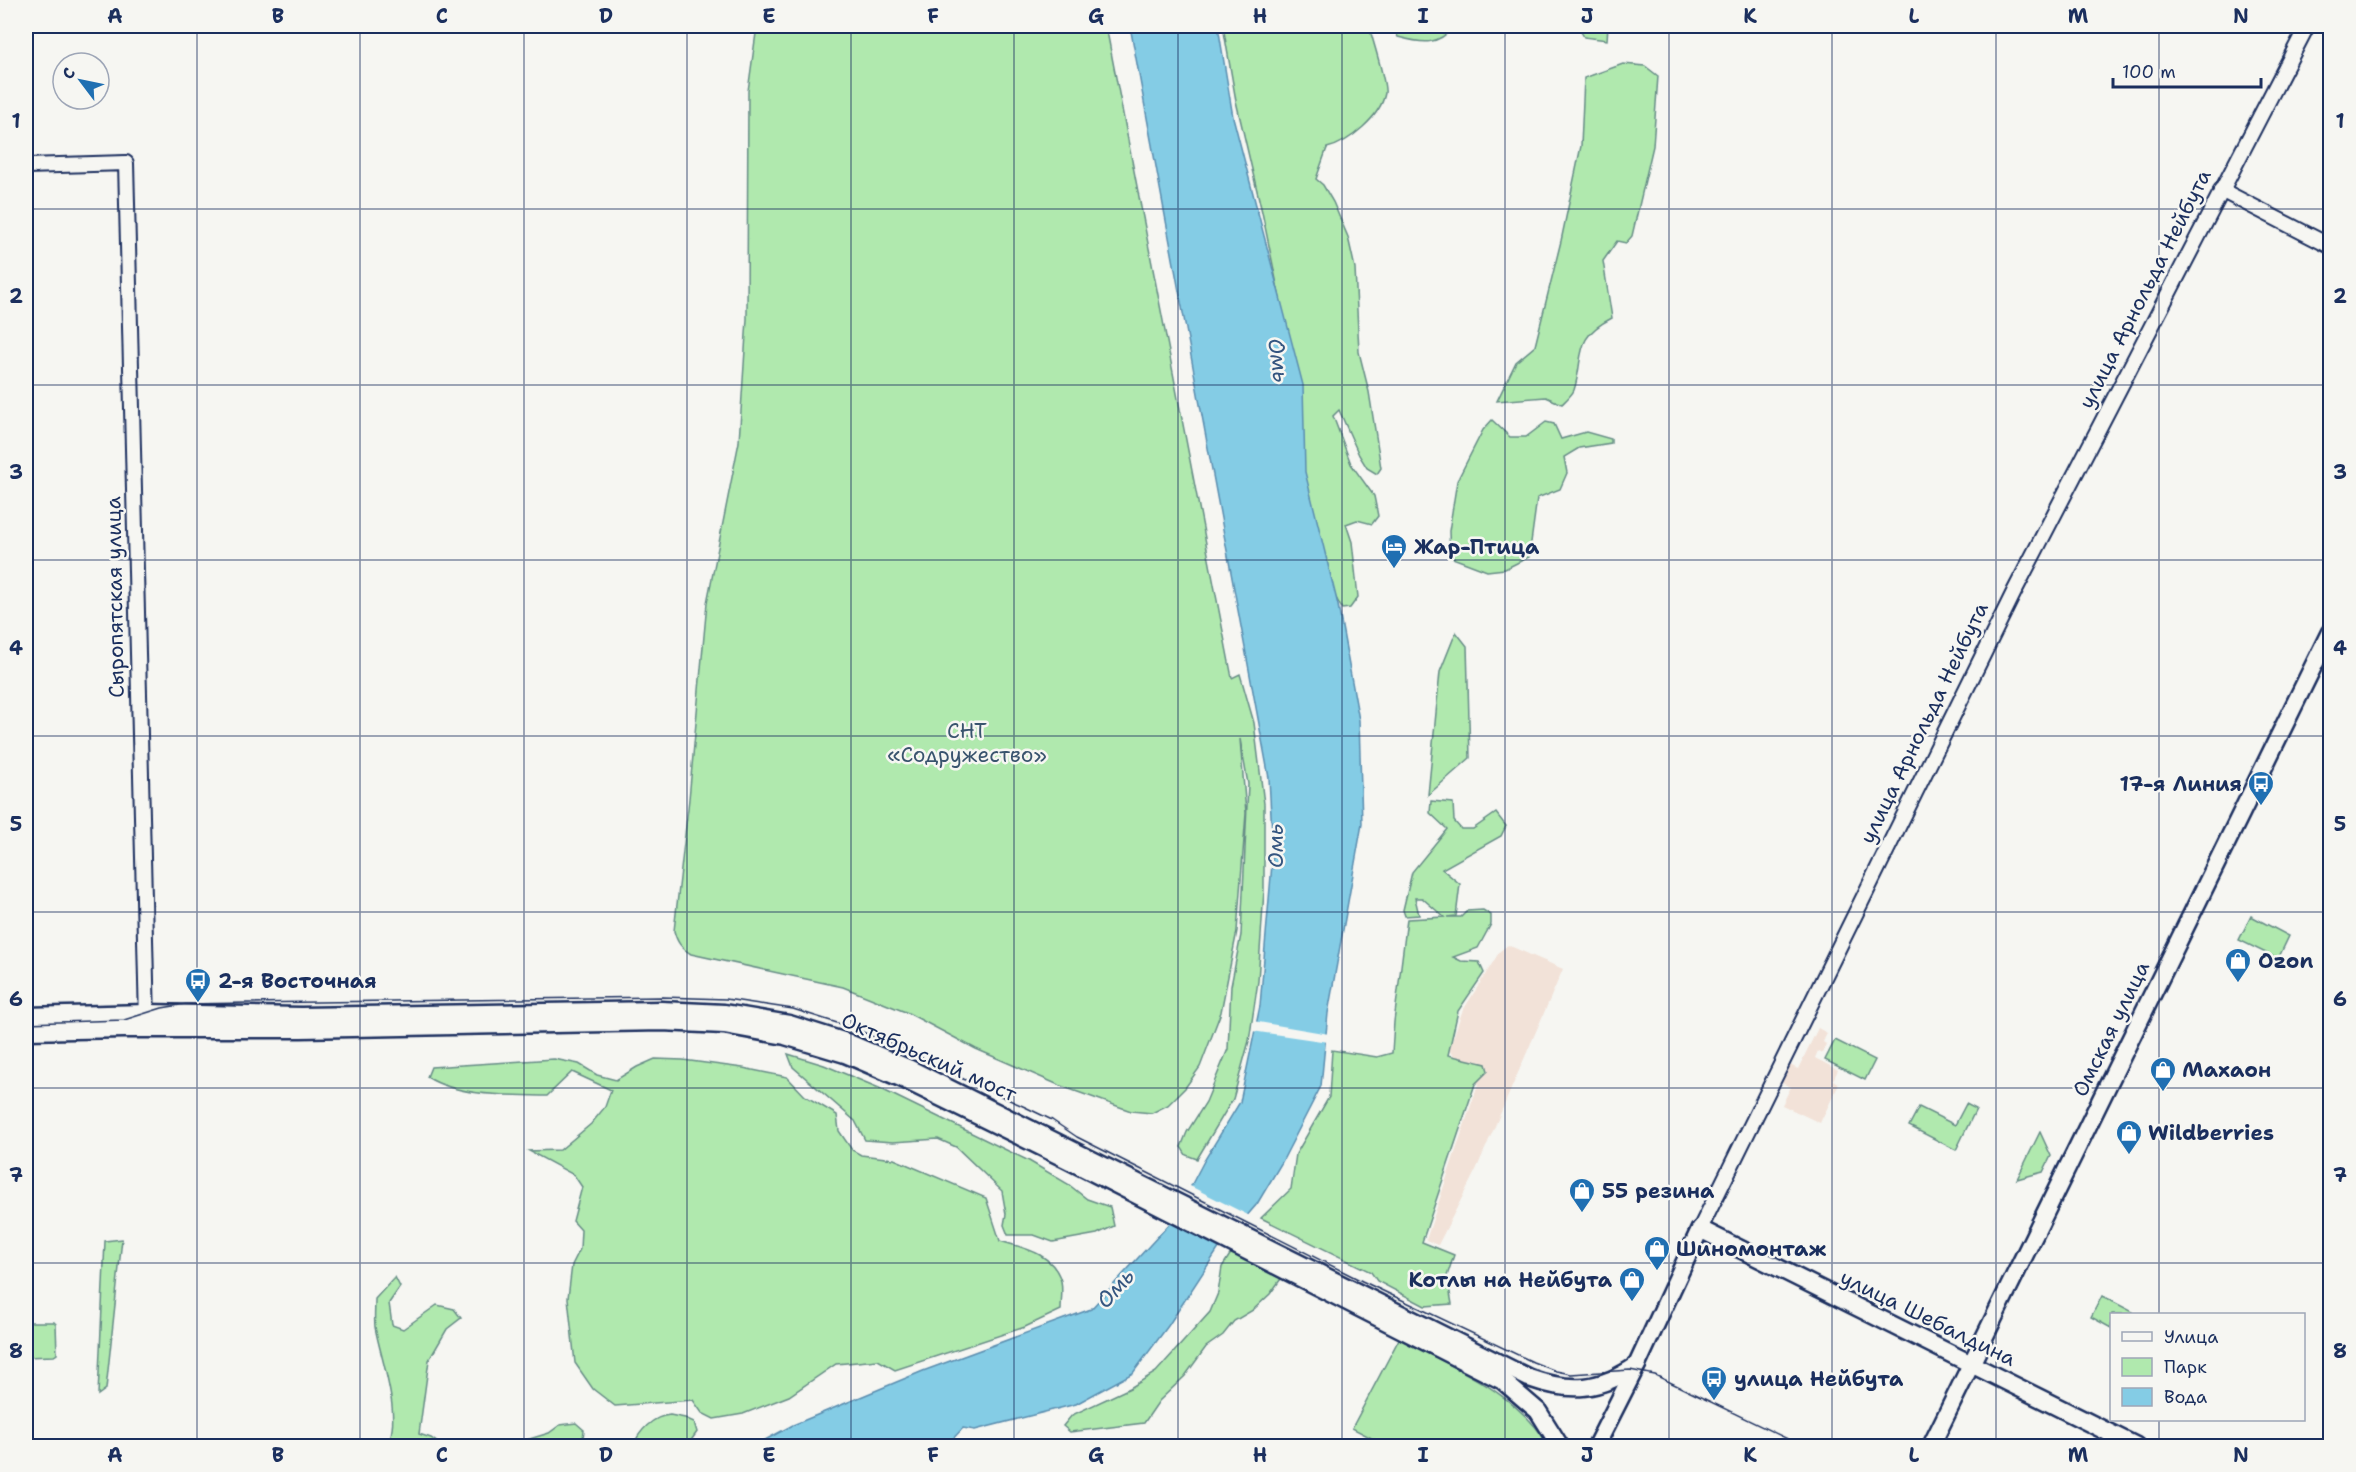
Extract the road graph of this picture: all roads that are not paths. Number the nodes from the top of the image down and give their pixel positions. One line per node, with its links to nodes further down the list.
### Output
1 (2307, 26): 3 (street, улица Арнольда Нейбута)
2 (26, 166): 7 (street, Сыропятская улица)
3 (2222, 190): 4 (street); 9 (street, улица Арнольда Нейбута)
4 (2331, 246)
5 (2331, 632): 12 (main road, Омская улица)
6 (26, 1016): 7 (main road)
7 (147, 1021): 8 (main road); 10 (main road, Октябрьский мост)
8 (26, 1031)
9 (1700, 1229): 11 (main road, улица Арнольда Нейбута); 12 (main road, улица Шебалдина)
10 (1354, 1297): 11 (main road); 13 (main road)
11 (1637, 1365): 14 (main road, улица Арнольда Нейбута)
12 (1973, 1365): 15 (main road, Омская улица); 16 (main road, улица Шебалдина)
13 (1560, 1446)
14 (1596, 1446)
15 (1931, 1446)
16 (2136, 1446)

